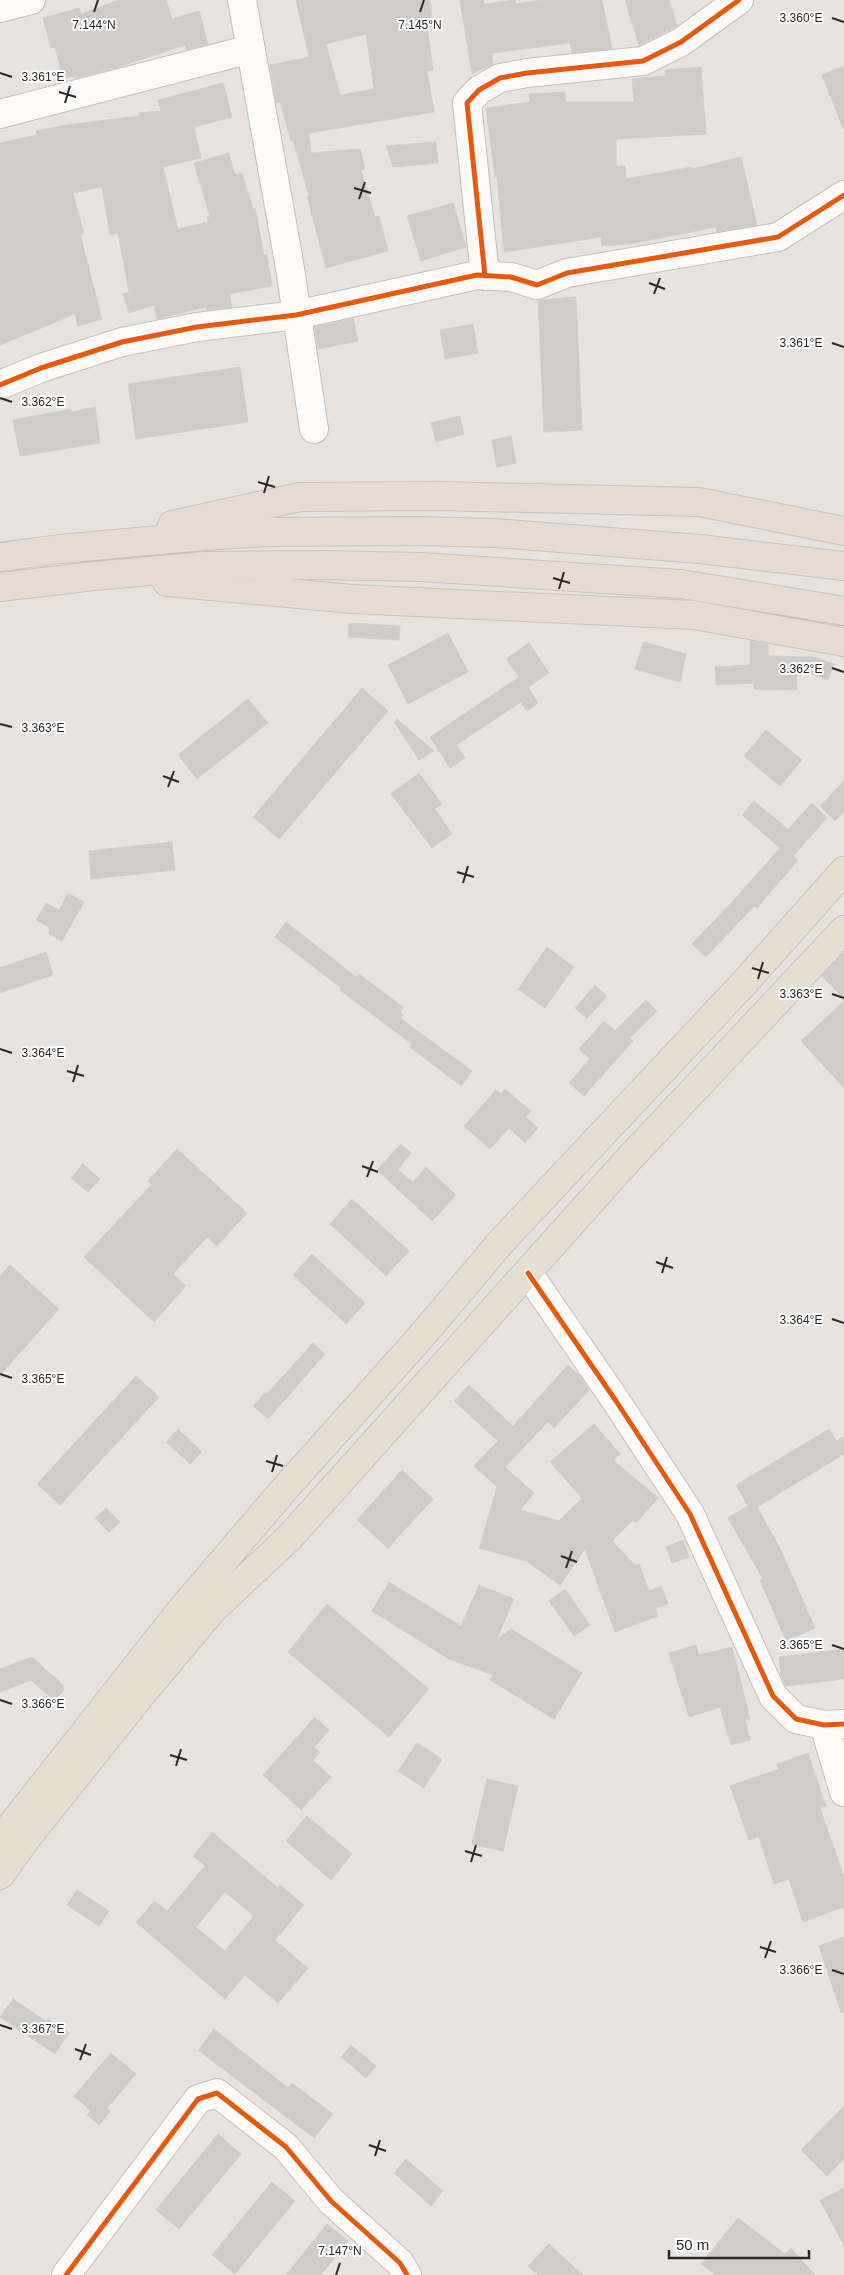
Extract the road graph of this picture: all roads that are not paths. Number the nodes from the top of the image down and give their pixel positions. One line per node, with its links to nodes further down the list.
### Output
1 (30, 0): 4 (street)
2 (242, 0): 5 (street)
3 (739, 0): 8 (street)
4 (0, 8)
5 (250, 49): 6 (street); 9 (street)
6 (0, 114)
7 (844, 195): 8 (street)
8 (485, 276): 9 (street)
9 (296, 315): 10 (street); 11 (street)
10 (0, 385)
11 (314, 429)
12 (844, 531): 13 (highway)
13 (60, 549): 14 (highway); 15 (highway)
14 (0, 558)
15 (844, 566)
16 (94, 576): 17 (highway); 18 (highway); 19 (highway)
17 (0, 587)
18 (844, 611)
19 (844, 642)
20 (844, 871): 25 (main road)
21 (844, 930): 22 (main road)
22 (528, 1273): 23 (street); 26 (main road)
23 (834, 1724): 24 (street)
24 (844, 1792)
25 (0, 1840)
26 (0, 1875)
27 (66, 2275): 28 (street)
28 (407, 2275)

